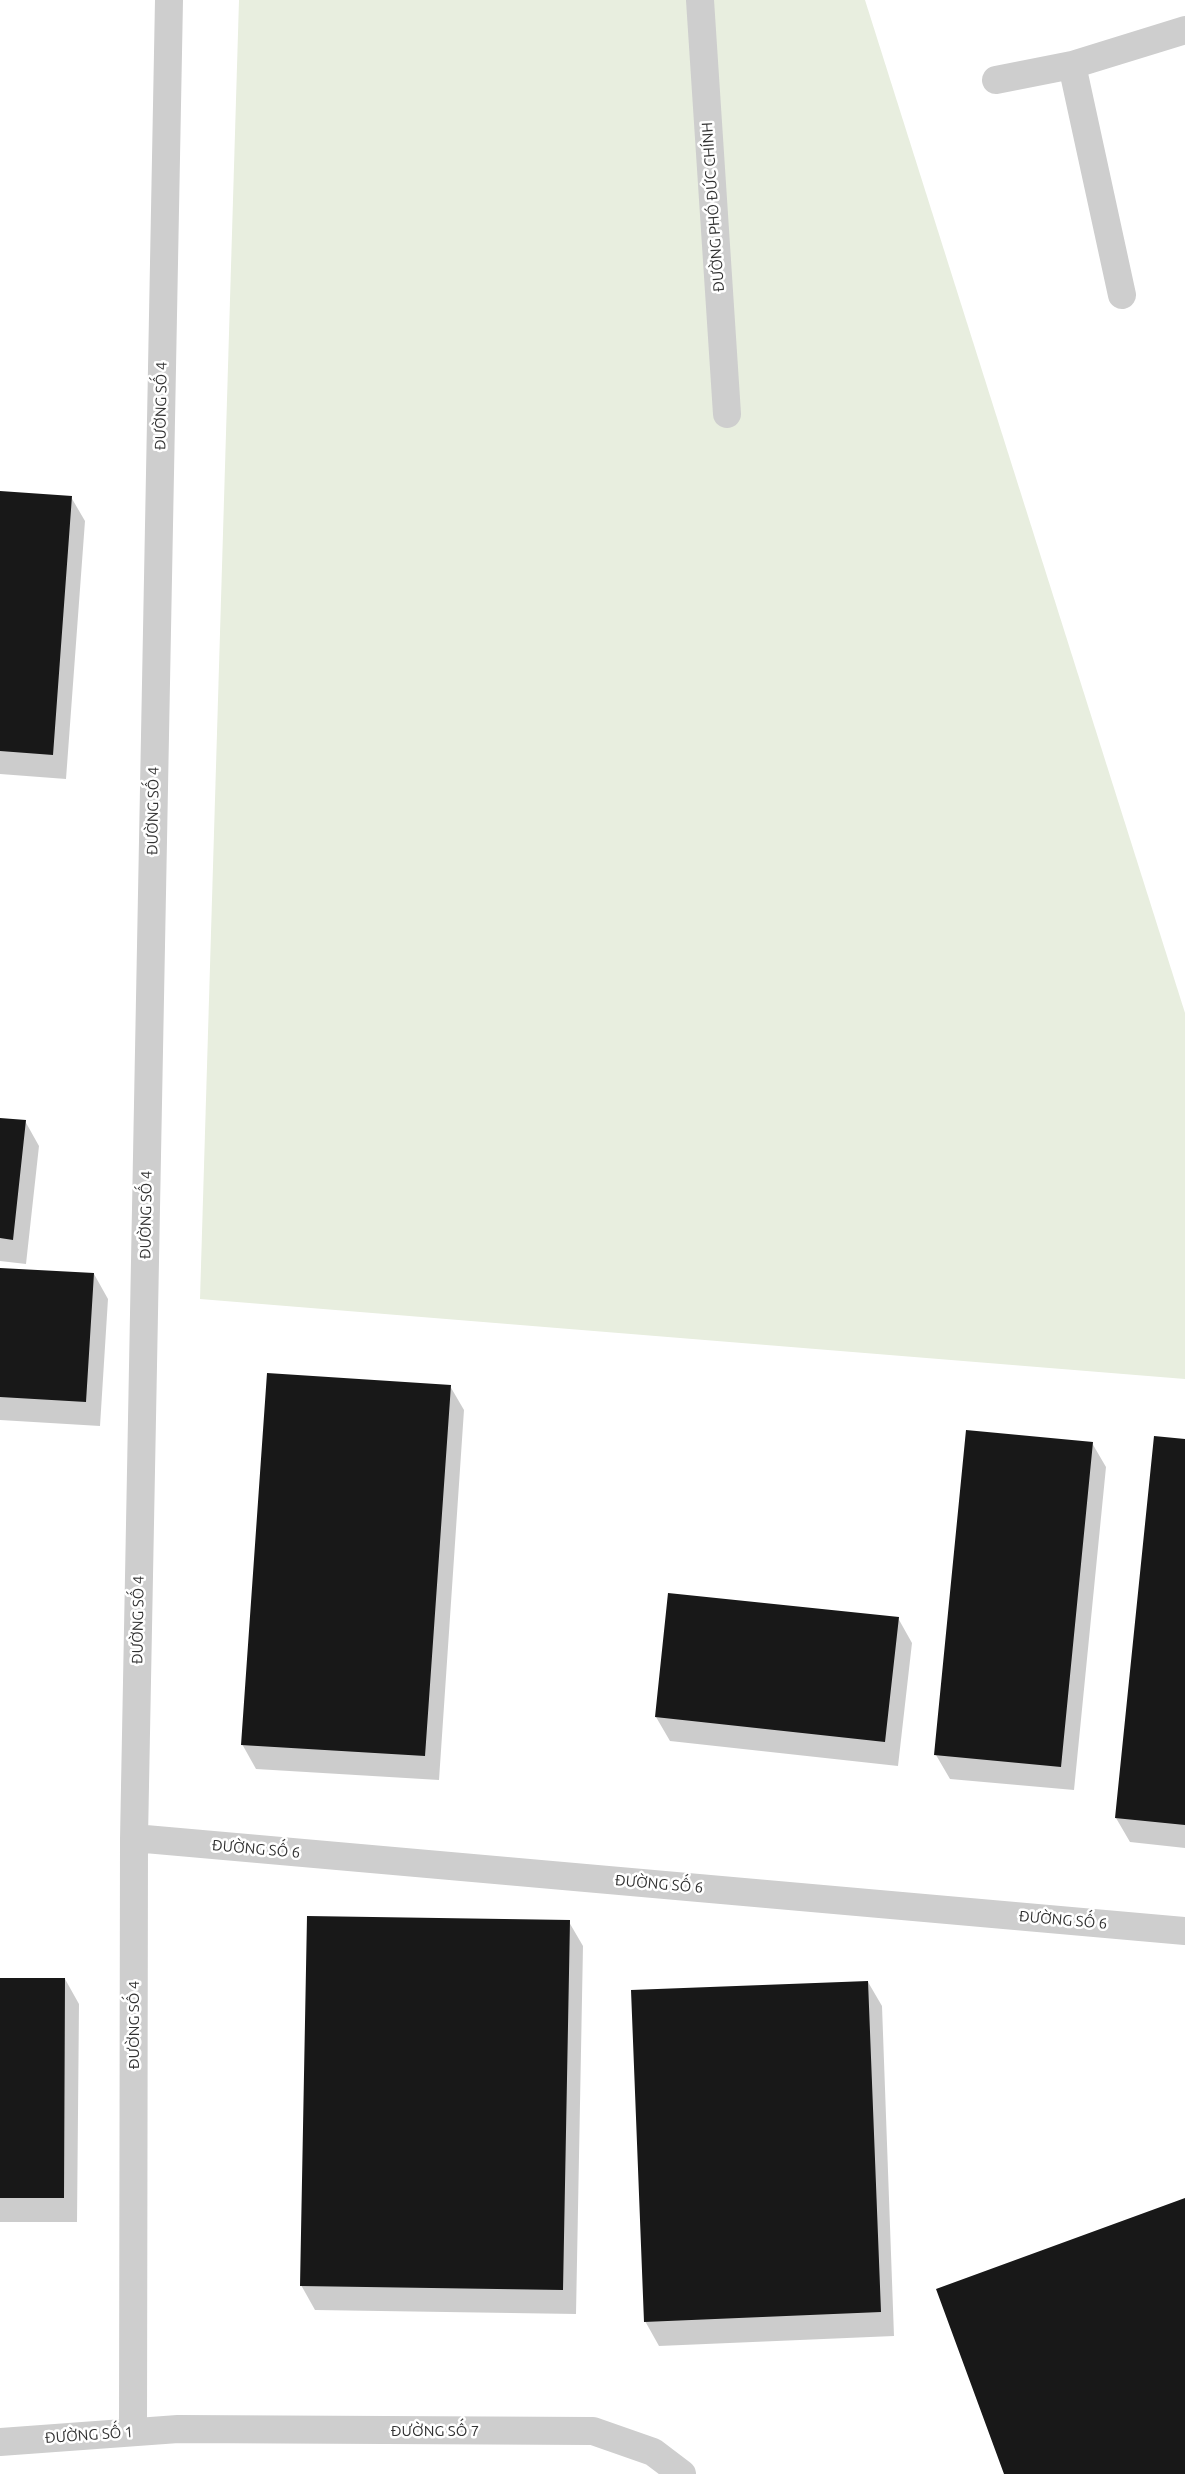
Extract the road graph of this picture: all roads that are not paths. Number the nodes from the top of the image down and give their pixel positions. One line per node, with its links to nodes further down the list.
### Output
1 (169, 0): 8 (street, ĐƯỜNG SỐ 4)
2 (700, 0): 7 (street, ĐƯỜNG PHÓ ĐỨC CHÍNH)
3 (1185, 30): 4 (street)
4 (1072, 65): 5 (street); 6 (street)
5 (996, 80)
6 (1122, 295)
7 (727, 414)
8 (134, 1838): 9 (street, ĐƯỜNG SỐ 6); 11 (street, ĐƯỜNG SỐ 4)
9 (1185, 1931)
10 (178, 2429): 11 (street, ĐƯỜNG SỐ 1); 13 (street, ĐƯỜNG SỐ 7)
11 (133, 2431): 12 (street, ĐƯỜNG SỐ 1)
12 (0, 2442)
13 (682, 2474)

